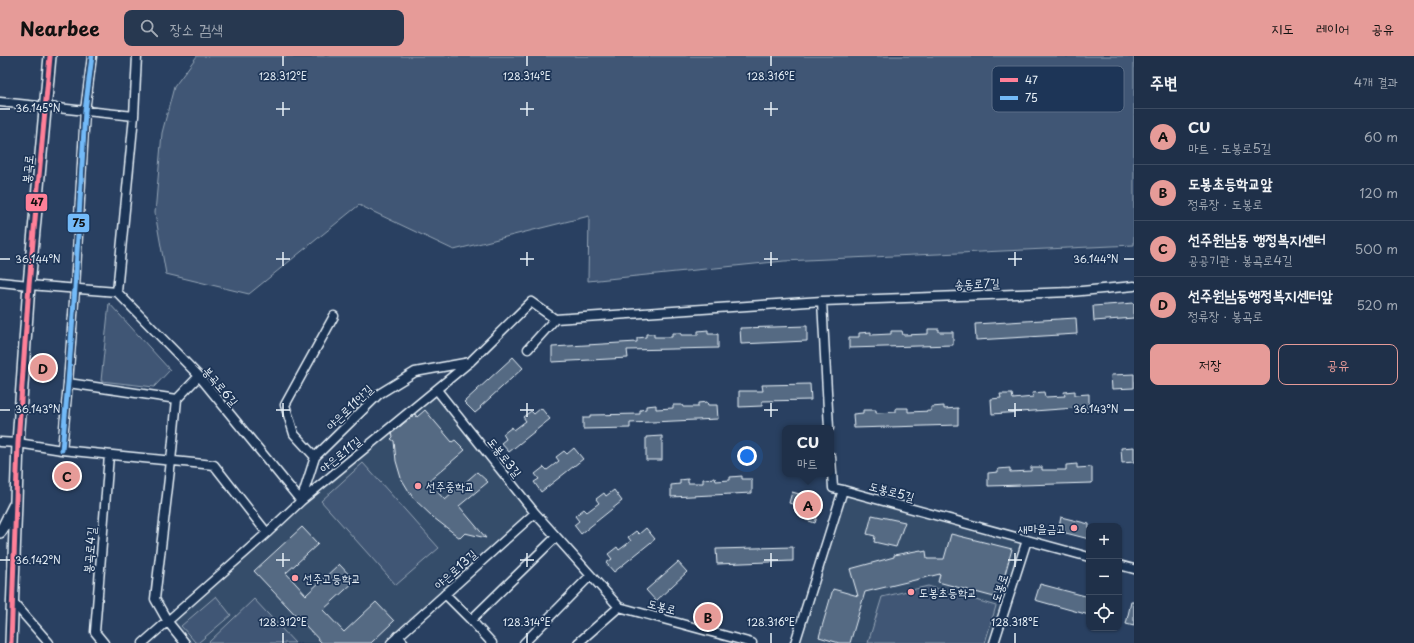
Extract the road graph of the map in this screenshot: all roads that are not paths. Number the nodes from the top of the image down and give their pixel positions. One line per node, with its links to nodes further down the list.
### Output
1 (50, 56): 5 (street, 봉곡로)
2 (92, 56): 6 (street)
3 (137, 56): 7 (street)
4 (0, 102): 5 (street)
5 (46, 108): 6 (street); 9 (street, 봉곡로)
6 (85, 111): 7 (street); 11 (street)
7 (134, 116): 12 (street)
8 (0, 282): 9 (street)
9 (29, 285): 11 (street); 24 (street, 봉곡로)
10 (1134, 286): 13 (street, 송동로7길)
11 (76, 288): 12 (street); 19 (street)
12 (117, 292): 18 (street, 봉곡로6길)
13 (822, 301): 15 (street, 송동로7길); 22 (street)
14 (334, 316): 27 (street)
15 (555, 319): 16 (street); 17 (street, 야은로11길)
16 (528, 349)
17 (471, 361): 20 (street, 야은로11길); 27 (street, 야은로11안길)
18 (199, 376): 21 (street); 31 (street, 봉곡로6길)
19 (68, 383): 21 (street); 25 (street)
20 (437, 390): 31 (street, 야은로11길); 33 (street, 도봉로3길)
21 (177, 399): 28 (street)
22 (829, 425)
23 (0, 442): 24 (street)
24 (18, 443): 25 (street); 32 (street, 봉곡로)
25 (62, 450): 26 (street)
26 (109, 455): 28 (street); 50 (street, 봉곡로4길)
27 (314, 457): 31 (street, 야은로11안길)
28 (171, 460): 35 (street); 46 (street)
29 (832, 477): 30 (street)
30 (843, 490): 37 (street, 도봉로5길); 59 (street)
31 (301, 501): 35 (street, 야은로11길)
32 (16, 502): 34 (street); 43 (street, 봉곡로)
33 (535, 514): 36 (street, 도봉로3길); 42 (street, 야은로13길)
34 (0, 532)
35 (267, 534): 46 (street, 야은로11길)
36 (556, 537): 41 (street, 도봉로3길); 45 (street)
37 (1027, 540): 38 (street, 도봉로5길); 60 (street, 도봉로)
38 (1086, 556)
39 (1122, 566): 40 (street)
40 (1134, 569)
41 (590, 576): 44 (street, 도봉로3길); 56 (street)
42 (445, 594): 45 (street); 47 (street, 야은로13길)
43 (13, 602): 48 (street, 봉곡로); 49 (street)
44 (619, 606): 57 (street); 58 (street, 도봉로)
45 (471, 620): 55 (street)
46 (168, 622): 51 (street, 야은로11길); 52 (street)
47 (398, 636): 53 (street, 야은로13길); 54 (street)
48 (11, 643)
49 (49, 643)
50 (104, 643)
51 (143, 643)
52 (185, 643)
53 (390, 643)
54 (404, 643)
55 (492, 643)
56 (524, 643)
57 (578, 643)
58 (752, 643)
59 (795, 643)
60 (994, 643)

